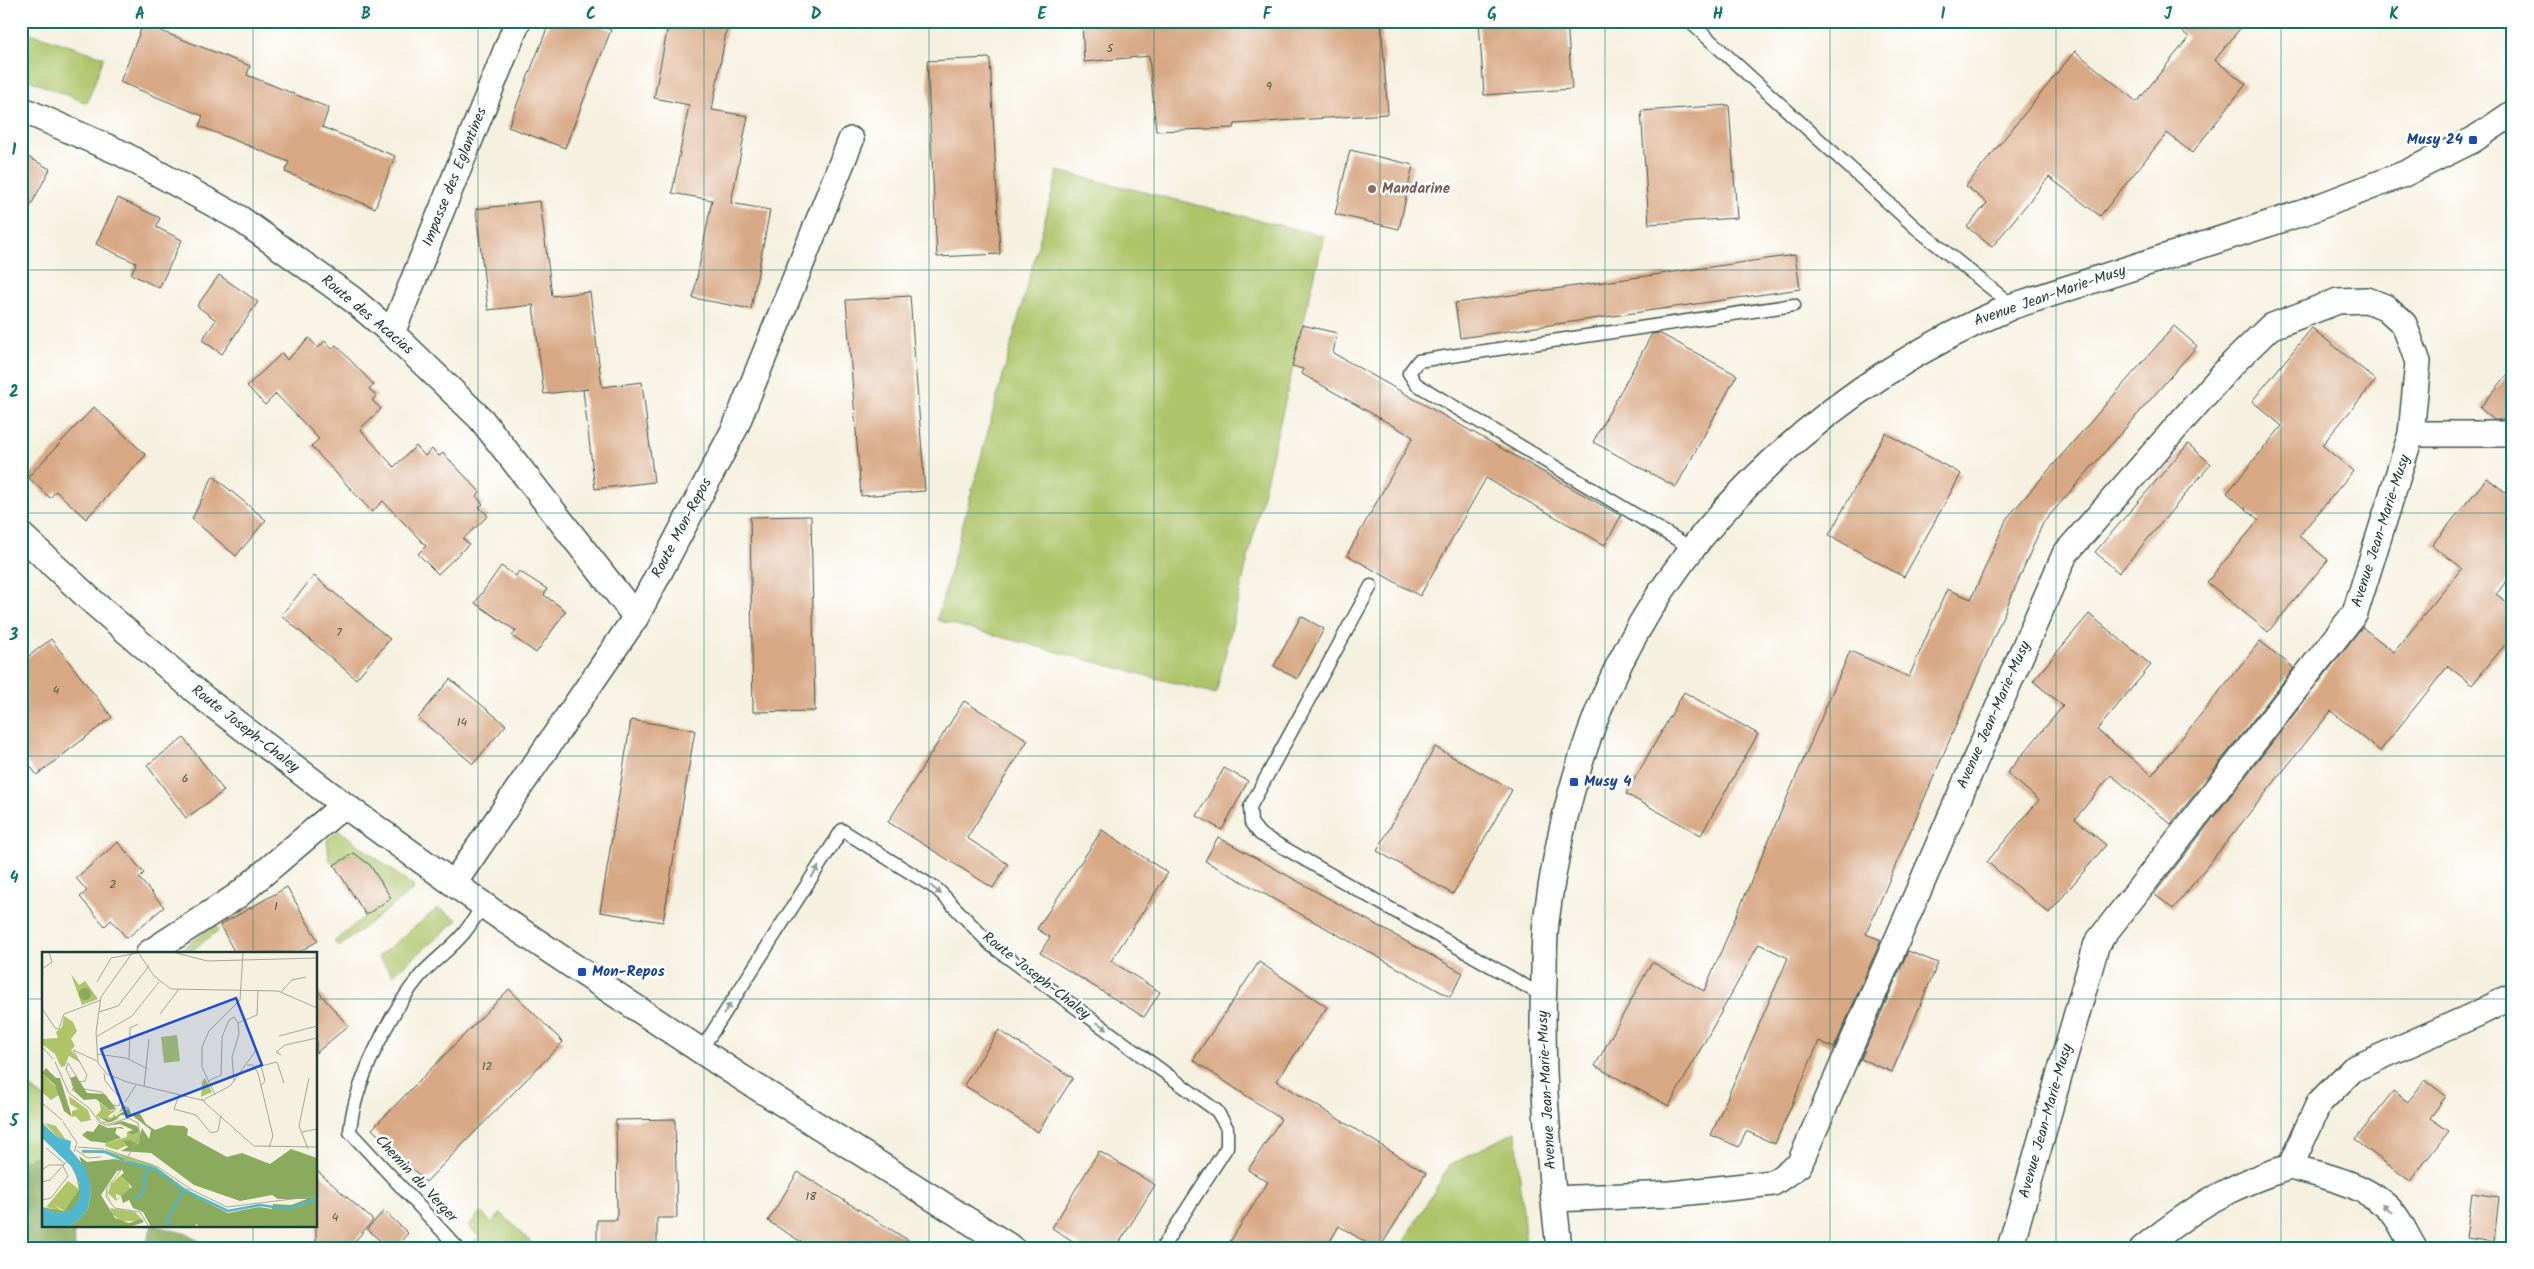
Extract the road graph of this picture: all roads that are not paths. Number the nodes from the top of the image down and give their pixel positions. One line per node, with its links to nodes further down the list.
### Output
1 (518, 21): 8 (street, Impasse des Eglantines)
2 (1689, 21): 7 (lane)
3 (21, 109): 8 (street, Route des Acacias)
4 (2513, 113): 7 (street, Avenue Jean-Marie-Musy)
5 (851, 140): 14 (street, Route Mon-Repos)
6 (1794, 305): 12 (lane)
7 (2013, 306): 12 (street, Avenue Jean-Marie-Musy)
8 (392, 333): 14 (street, Route des Acacias)
9 (2412, 434): 10 (street, Avenue Jean-Marie-Musy); 23 (street, Avenue Jean-Marie-Musy); 29 (street, Avenue Jean-Marie-Musy)
10 (2513, 434)
11 (21, 535): 15 (street, Route Joseph-Chaley)
12 (1693, 549): 19 (street, Avenue Jean-Marie-Musy)
13 (1371, 586): 19 (lane)
14 (636, 617): 16 (street, Route Mon-Repos)
15 (344, 805): 16 (street, Route Joseph-Chaley); 18 (street)
16 (454, 883): 17 (street, Route Joseph-Chaley)
17 (484, 905): 21 (street, Route Joseph-Chaley); 25 (lane, Chemin du Verger)
18 (151, 952)
19 (1543, 996): 23 (street, Avenue Jean-Marie-Musy)
20 (2513, 996): 22 (street)
21 (701, 1050): 24 (street, Route Joseph-Chaley); 27 (lane, Route Joseph-Chaley, one-way to 27)
22 (2290, 1167): 30 (street); 31 (street, one-way to 22)
23 (1554, 1200): 28 (street, Avenue Jean-Marie-Musy)
24 (977, 1239): 26 (street, Route Joseph-Chaley)
25 (458, 1248)
26 (1012, 1248)
27 (1162, 1248)
28 (1560, 1248)
29 (2010, 1248)
30 (2143, 1248)
31 (2414, 1248)

